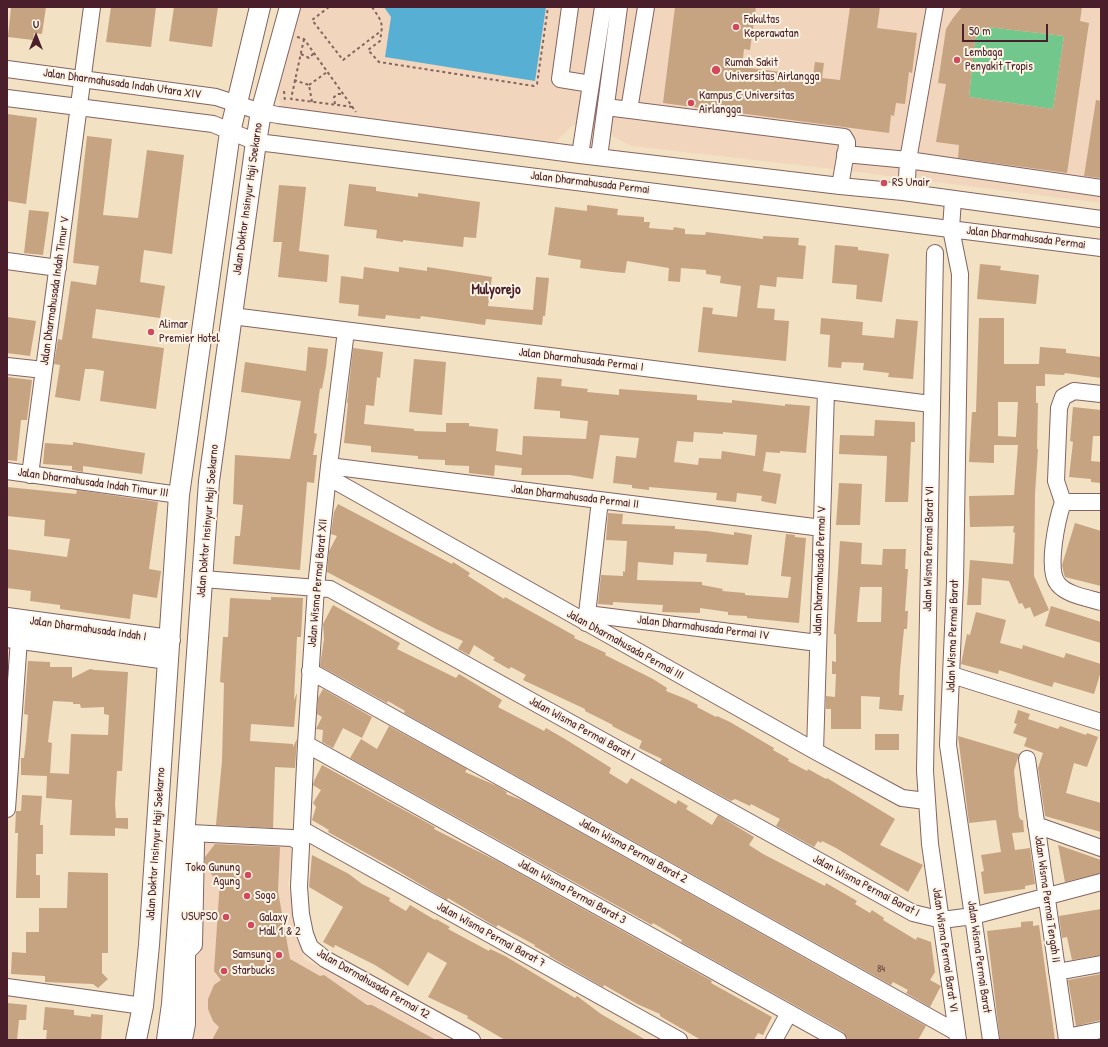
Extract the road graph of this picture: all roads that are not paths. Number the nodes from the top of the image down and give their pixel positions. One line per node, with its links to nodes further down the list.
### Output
1 (92, 7): 10 (street, Jalan Dharmahusada Indah Timur V)
2 (260, 7): 13 (main road, Jalan Doktor Insinyur Haji Soekarno)
3 (290, 7): 17 (main road, Jalan Doktor Insinyur Haji Soekarno)
4 (570, 7): 11 (street)
5 (603, 7): 11 (street)
6 (619, 7): 14 (street)
7 (646, 7): 16 (street)
8 (939, 9): 23 (street)
9 (7, 69): 10 (street, Jalan Dharmahusada Indah Utara XIV)
10 (82, 79): 13 (street, Jalan Dharmahusada Indah Utara XIV); 15 (street, Jalan Dharmahusada Indah Timur V)
11 (591, 84): 21 (street)
12 (7, 98): 15 (street)
13 (236, 104): 17 (street); 18 (main road, Jalan Doktor Insinyur Haji Soekarno)
14 (606, 106): 16 (street); 22 (street)
15 (79, 108): 18 (street); 33 (street, Jalan Dharmahusada Indah Timur V)
16 (628, 110): 20 (street)
17 (261, 112): 19 (main road, Jalan Doktor Insinyur Haji Soekarno); 21 (street)
18 (230, 132): 19 (street, Jalan Dharmahusada Permai); 45 (main road, Jalan Doktor Insinyur Haji Soekarno)
19 (256, 142): 29 (street, Jalan Dharmahusada Permai); 34 (main road, Jalan Doktor Insinyur Haji Soekarno)
20 (845, 154): 23 (street); 24 (street)
21 (580, 155): 22 (street)
22 (599, 157): 24 (street)
23 (908, 160): 25 (street); 26 (street)
24 (840, 186): 26 (street)
25 (1101, 188)
26 (903, 192): 27 (street)
27 (953, 199): 28 (street); 29 (street, Jalan Dharmahusada Permai)
28 (1101, 219)
29 (951, 229): 30 (street, Jalan Dharmahusada Permai); 52 (street, Jalan Wisma Permai Barat)
30 (1101, 248)
31 (935, 253): 40 (street, Jalan Wisma Permai Barat VI)
32 (7, 261): 33 (street)
33 (58, 268): 37 (street, Jalan Dharmahusada Indah Timur V)
34 (232, 316): 35 (street, Jalan Dharmahusada Permai I); 44 (main road, Jalan Doktor Insinyur Haji Soekarno)
35 (346, 331): 38 (street, Jalan Dharmahusada Permai I); 41 (street, Jalan Wisma Permai Barat XII)
36 (7, 366): 37 (street)
37 (44, 370): 43 (street, Jalan Dharmahusada Indah Timur V)
38 (826, 391): 40 (street, Jalan Dharmahusada Permai I); 49 (street, Jalan Dharmahusada Permai V)
39 (1101, 394): 47 (street)
40 (931, 404): 51 (street, Jalan Wisma Permai Barat VI)
41 (328, 471): 46 (street, Jalan Dharmahusada Permai II); 53 (street, Jalan Wisma Permai Barat XII); 56 (street, Jalan Dharmahusada Permai III)
42 (7, 472): 43 (street, Jalan Dharmahusada Indah Timur III)
43 (30, 475): 45 (street, Jalan Dharmahusada Indah Timur III)
44 (209, 481): 45 (main road); 50 (main road, Jalan Doktor Insinyur Haji Soekarno)
45 (180, 486): 58 (main road, Jalan Doktor Insinyur Haji Soekarno)
46 (600, 500): 49 (street, Jalan Dharmahusada Permai II); 56 (street)
47 (1063, 502): 48 (street); 54 (street)
48 (1101, 502)
49 (822, 528): 59 (street, Jalan Dharmahusada Permai V)
50 (203, 580): 53 (street, Jalan Wisma Permai Barat I); 71 (main road, Jalan Doktor Insinyur Haji Soekarno)
51 (929, 583): 52 (street); 68 (street, Jalan Wisma Permai Barat VI)
52 (955, 583): 62 (street, Jalan Wisma Permai Barat)
53 (316, 588): 61 (street, Jalan Wisma Permai Barat XII); 78 (street, Jalan Wisma Permai Barat I)
54 (1101, 602)
55 (7, 618): 58 (main road, Jalan Dharmahusada Indah I)
56 (586, 618): 59 (street, Jalan Dharmahusada Permai IV); 65 (street, Jalan Dharmahusada Permai III)
57 (13, 638): 60 (main road, Jalan Dharmahusada Indah I); 67 (street)
58 (170, 640): 60 (main road, Jalan Doktor Insinyur Haji Soekarno)
59 (818, 643): 65 (street, Jalan Dharmahusada Permai V)
60 (168, 659): 72 (main road, Jalan Doktor Insinyur Haji Soekarno)
61 (310, 671): 64 (street, Jalan Wisma Permai Barat XII); 86 (street, Jalan Wisma Permai Barat 2)
62 (952, 675): 63 (street); 77 (street, Jalan Wisma Permai Barat)
63 (1101, 722)
64 (306, 744): 73 (street, Jalan Wisma Permai Barat XII); 84 (street, Jalan Wisma Permai Barat 3)
65 (814, 751): 68 (street, Jalan Dharmahusada Permai III)
66 (1027, 759): 70 (street, Jalan Wisma Permai Tengah II)
67 (8, 779): 69 (street)
68 (926, 801): 78 (street, Jalan Wisma Permai Barat VI)
69 (7, 809)
70 (1036, 825): 74 (street); 76 (street, Jalan Wisma Permai Tengah II)
71 (188, 829): 72 (main road); 73 (street, Jalan Wisma Permai Barat 7); 79 (main road, Jalan Doktor Insinyur Haji Soekarno)
72 (156, 832): 83 (main road, Jalan Doktor Insinyur Haji Soekarno)
73 (302, 836): 91 (street, Jalan Darmahusada Permai 12); 92 (street, Jalan Wisma Permai Barat 7)
74 (1101, 848)
75 (1101, 882): 76 (street)
76 (1047, 897): 77 (street); 81 (street, Jalan Wisma Permai Tengah II)
77 (971, 916): 78 (street); 95 (street, Jalan Wisma Permai Barat)
78 (946, 920): 86 (street, Jalan Wisma Permai Barat VI)
79 (181, 959): 89 (main road, Jalan Doktor Insinyur Haji Soekarno); 90 (street)
80 (1101, 964): 81 (street)
81 (1057, 972): 87 (street, Jalan Wisma Permai Tengah II)
82 (7, 987): 83 (street)
83 (143, 1006): 88 (main road, Jalan Doktor Insinyur Haji Soekarno)
84 (790, 1013): 93 (street); 94 (street, Jalan Wisma Permai Barat 3)
85 (1101, 1030): 87 (street)
86 (957, 1036)
87 (1067, 1038)
88 (136, 1040)
89 (167, 1040)
90 (180, 1040)
91 (472, 1040)
92 (679, 1040)
93 (774, 1040)
94 (838, 1040)
95 (991, 1040)

